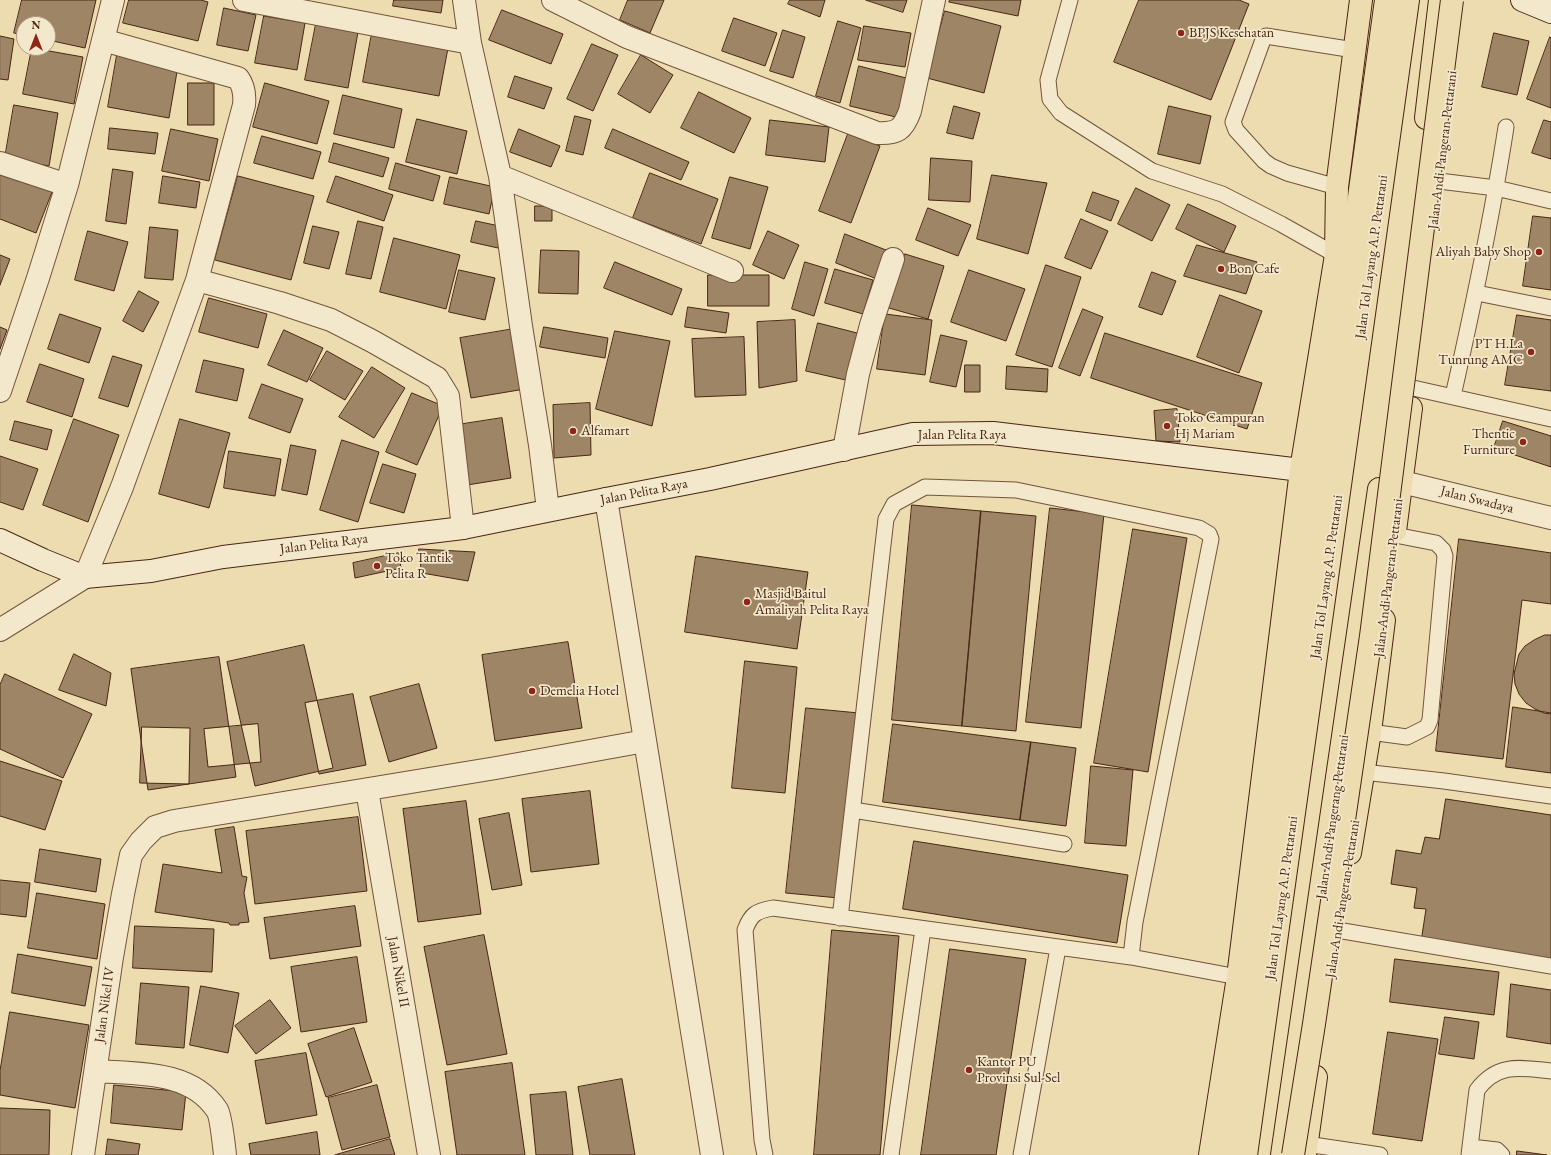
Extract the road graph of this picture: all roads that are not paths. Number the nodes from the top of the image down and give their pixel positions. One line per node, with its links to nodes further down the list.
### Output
1 (113, 0): 15 (street)
2 (244, 0): 16 (street)
3 (464, 0): 16 (street)
4 (553, 0): 5 (street)
5 (934, 0)
6 (1070, 0): 26 (lane)
7 (1361, 0): 17 (main road)
8 (1386, 0): 77 (main road, Jalan Tol Layang A.P. Pettarani)
9 (1408, 0): 78 (main road, Jalan Tol Layang A.P. Pettarani)
10 (1440, 0): 38 (main road, Jalan Andi Pangeran Pettarani)
11 (1452, 0): 66 (main road, bridge)
12 (1461, 0): 21 (main road, Jalan Andi Pangeran Pettarani)
13 (1522, 0): 14 (street)
14 (1551, 12)
15 (103, 40): 22 (street); 29 (street)
16 (470, 43): 20 (street)
17 (1354, 50): 23 (main road); 23 (lane)
18 (1506, 127): 24 (lane)
19 (0, 163): 22 (street)
20 (500, 176): 28 (street); 42 (street)
21 (1439, 181): 24 (lane); 32 (main road, Jalan Andi Pangeran Pettarani)
22 (67, 185): 33 (street)
23 (1337, 186): 26 (main road)
24 (1496, 188): 25 (lane); 30 (lane)
25 (1551, 201)
26 (1336, 256): 37 (main road)
27 (893, 259): 36 (street)
28 (732, 271)
29 (197, 280): 44 (street); 48 (street)
30 (1476, 293): 31 (lane); 34 (lane)
31 (1551, 308)
32 (1413, 388): 34 (lane); 39 (main road, Jalan Andi Pangeran Pettarani)
33 (0, 391)
34 (1453, 396): 35 (lane)
35 (1551, 420)
36 (844, 450): 37 (street, Jalan Pelita Raya); 40 (street, Jalan Pelita Raya)
37 (1302, 470): 63 (main road)
38 (1381, 479): 47 (main road, Jalan Andi Pangerang Pettarani)
39 (1402, 482): 41 (main road, Jalan Andi Pangeran Pettarani); 43 (street, Jalan Swadaya)
40 (606, 498): 42 (street, Jalan Pelita Raya); 51 (street)
41 (1399, 504): 45 (main road, Jalan Andi Pangeran Pettarani); 47 (main road)
42 (548, 510): 44 (street, Jalan Pelita Raya)
43 (1551, 518)
44 (463, 528): 48 (street, Jalan Pelita Raya)
45 (1395, 535): 50 (main road, Jalan Andi Pangeran Pettarani); 50 (lane)
46 (0, 540): 48 (street)
47 (1371, 543): 79 (main road, Jalan Andi Pangerang Pettarani)
48 (85, 577): 49 (street, Jalan Pelita Raya)
49 (0, 630)
50 (1370, 732): 52 (main road, Jalan Andi Pangeran Pettarani)
51 (645, 741): 53 (street); 72 (street)
52 (1363, 772): 54 (lane); 59 (main road, Jalan Andi Pangeran Pettarani)
53 (367, 790): 64 (street, Jalan Nikel IV); 71 (street, Jalan Nikel II)
54 (1551, 796)
55 (853, 810): 56 (lane); 57 (lane); 61 (lane)
56 (1064, 844)
57 (840, 918): 58 (lane); 73 (lane)
58 (923, 929): 60 (lane); 74 (lane)
59 (1337, 930): 62 (lane); 66 (main road, Jalan Andi Pangeran Pettarani)
60 (1058, 948): 61 (lane); 75 (lane)
61 (1130, 957): 63 (lane)
62 (1551, 966)
63 (1238, 977): 76 (main road)
64 (96, 1071): 69 (street, Jalan Nikel IV); 70 (street)
65 (1551, 1071): 67 (lane)
66 (1301, 1151): 68 (lane)
67 (1470, 1151): 81 (lane)
68 (1359, 1153): 80 (lane)
69 (83, 1155)
70 (225, 1155)
71 (429, 1155)
72 (712, 1155)
73 (765, 1155)
74 (891, 1155)
75 (1021, 1155)
76 (1210, 1155)
77 (1228, 1155)
78 (1246, 1155)
79 (1282, 1155)
80 (1380, 1155)
81 (1502, 1155)

